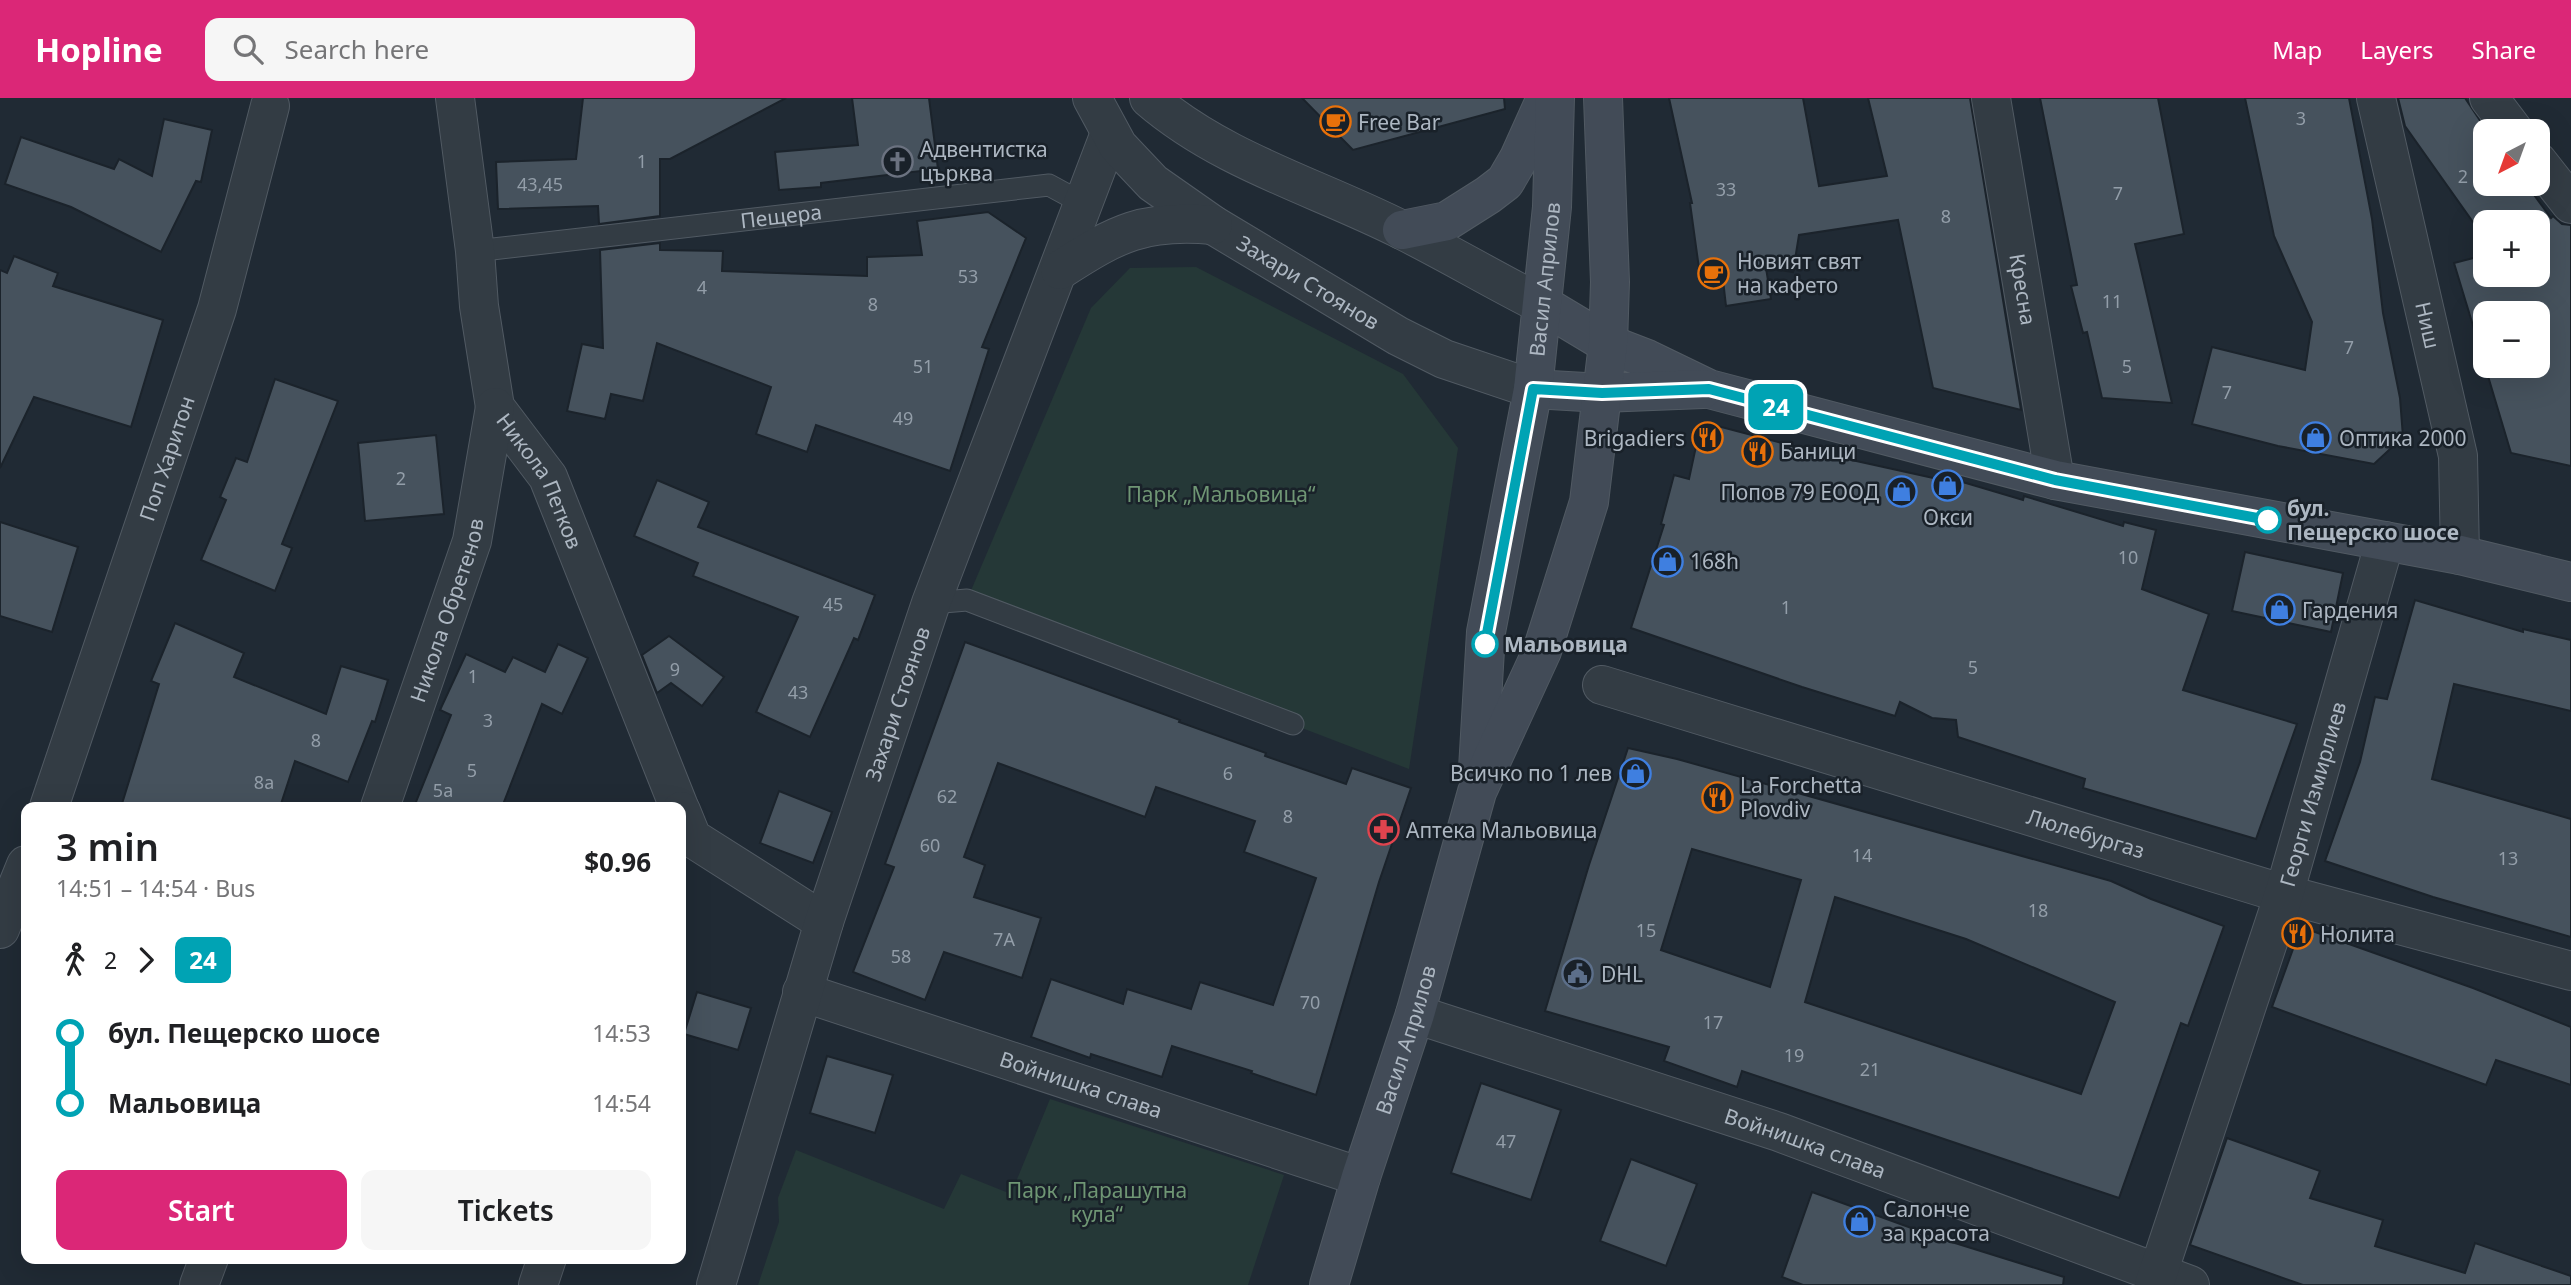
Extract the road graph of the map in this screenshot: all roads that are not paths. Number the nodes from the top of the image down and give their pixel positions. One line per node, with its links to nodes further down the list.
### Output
1 (455, 98): 18 (street, Никола Петков)
2 (1092, 98): 12 (street, Захари Стоянов)
3 (1149, 98): 17 (street)
4 (1546, 98): 17 (main road)
5 (1555, 98): 20 (main road, Васил Априлов)
6 (1603, 98): 21 (main road)
7 (1991, 98): 26 (street, Кресна)
8 (2376, 98): 28 (street, Ниш)
9 (2489, 98): 11 (street)
10 (270, 106): 34 (street, Поп Харитон)
11 (2505, 119)
12 (1110, 133): 14 (street, Захари Стоянов); 16 (street, Захари Стоянов)
13 (2550, 177): 15 (street)
14 (1084, 204): 18 (lane, Пещера); 19 (street, Захари Стоянов)
15 (2571, 204)
16 (1213, 225): 19 (street); 22 (street, Захари Стоянов)
17 (1402, 230): 20 (street)
18 (475, 251): 25 (street, Никола Петков)
19 (1060, 270): 30 (street, Захари Стоянов)
20 (1543, 305): 21 (main road); 22 (main road, Васил Априлов)
21 (1608, 345): 23 (main road); 24 (main road, Васил Априлов)
22 (1533, 389): 24 (main road); 33 (main road, Васил Априлов)
23 (1709, 389): 24 (main road); 26 (main road)
24 (1602, 393): 33 (main road, Васил Априлов)
25 (495, 407): 35 (street, Никола Обретенов); 36 (street, Никола Петков)
26 (2055, 480): 27 (main road)
27 (2385, 541): 28 (main road); 39 (street, Георги Измирлиев)
28 (2460, 555): 29 (main road)
29 (2571, 582)
30 (931, 603): 32 (lane); 40 (street, Захари Стоянов)
31 (1602, 685): 39 (street, Люлебургаз)
32 (1293, 724)
33 (1477, 792): 44 (main road, Васил Априлов)
34 (51, 802)
35 (382, 802)
36 (672, 802)
37 (686, 833): 40 (street, Никола Петков)
38 (21, 877): 41 (street)
39 (2284, 894): 42 (street, Люлебургаз); 48 (street, Георги Измирлиев)
40 (824, 922): 43 (street, Захари Стоянов)
41 (0, 929)
42 (2571, 971)
43 (802, 992): 45 (street, Войнишка слава); 51 (street, Захари Стоянов)
44 (1415, 1014): 45 (main road, Васил Априлов); 48 (street, Войнишка слава)
45 (1361, 1177): 52 (main road, Васил Априлов)
46 (207, 1264): 49 (street)
47 (545, 1264): 50 (street)
48 (2167, 1282)
49 (199, 1285)
50 (538, 1285)
51 (716, 1285)
52 (1329, 1285)

